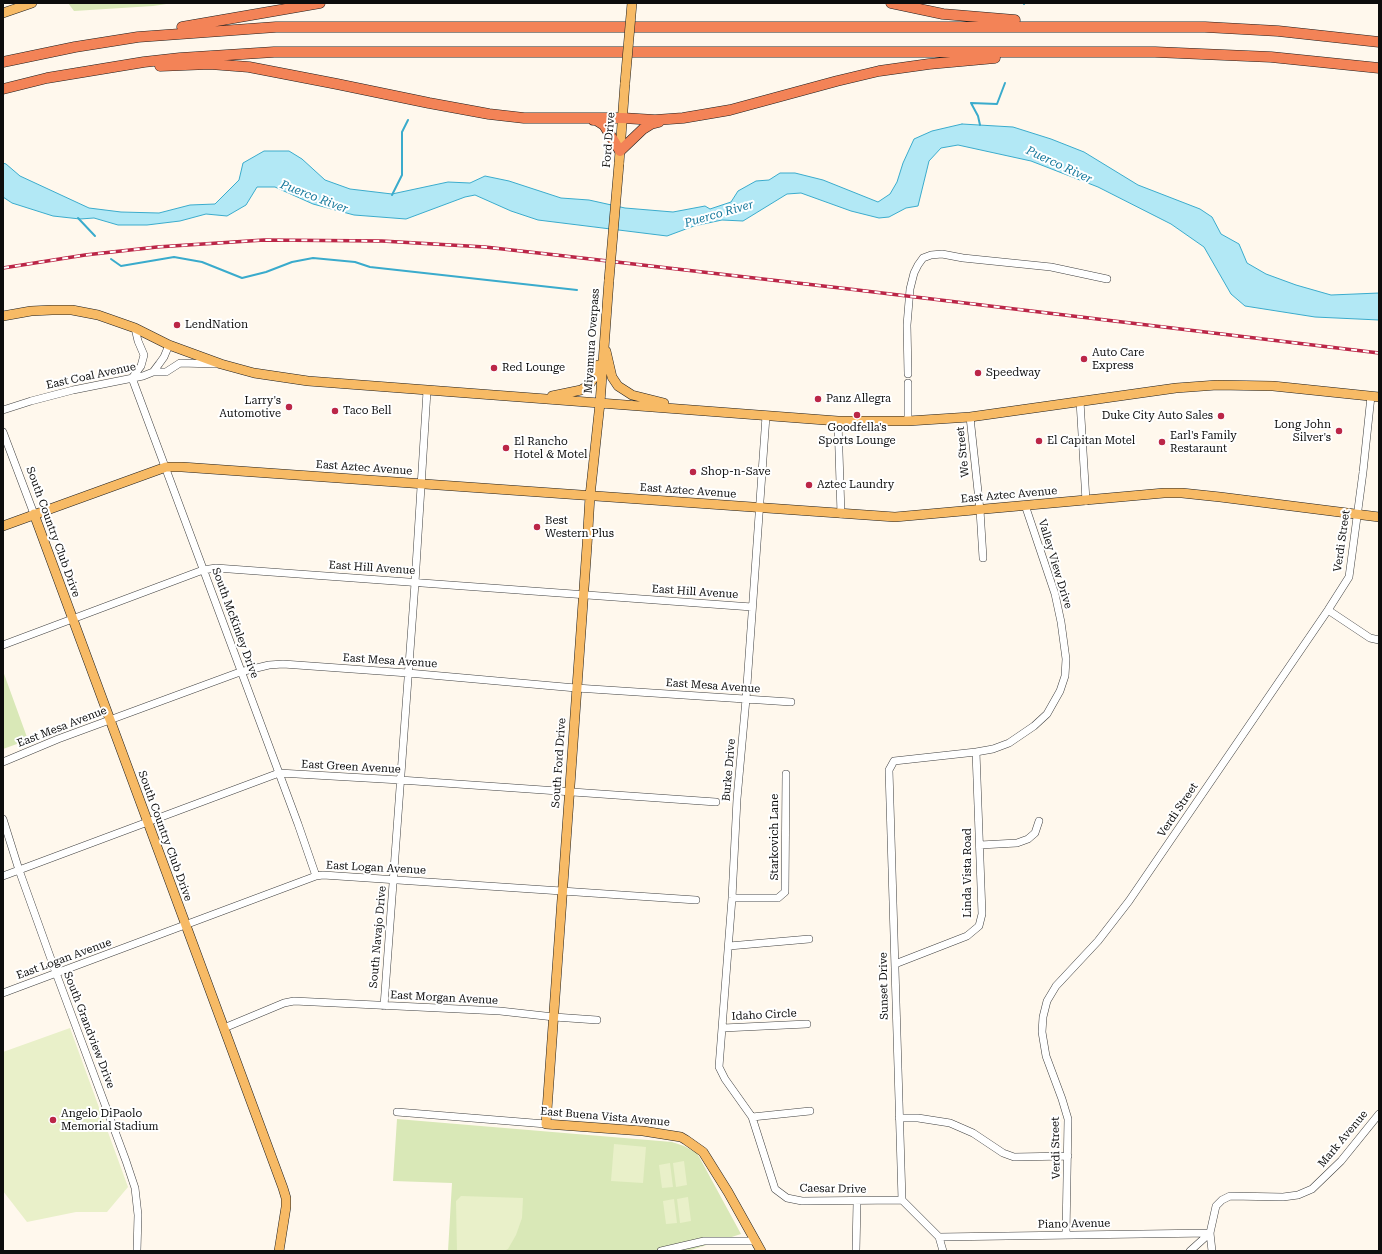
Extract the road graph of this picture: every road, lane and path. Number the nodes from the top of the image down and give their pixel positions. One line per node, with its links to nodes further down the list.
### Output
1 (32, 3): 5 (main road)
2 (320, 3): 8 (highway)
3 (632, 3): 15 (main road, Ford Drive, bridge)
4 (891, 3): 6 (highway)
5 (3, 13)
6 (1125, 26): 7 (highway); 8 (highway)
7 (1379, 42)
8 (75, 46): 10 (highway)
9 (1082, 52): 11 (highway); 12 (highway); 16 (highway)
10 (3, 62)
11 (1379, 68)
12 (93, 70): 13 (highway); 14 (highway)
13 (3, 88)
14 (576, 118): 15 (highway); 17 (highway)
15 (623, 118): 16 (highway); 17 (main road, Ford Drive)
16 (683, 118): 17 (highway)
17 (620, 150): 19 (main road, Ford Drive, bridge)
18 (1107, 279): 26 (street)
19 (609, 280): 22 (main road, Miyamura Overpass)
20 (3, 316): 21 (main road)
21 (135, 328): 23 (main road); 27 (street)
22 (604, 342): 30 (main road); 33 (main road, Miyamura Overpass); 35 (main road)
23 (169, 345): 24 (main road); 25 (street, East Coal Avenue)
24 (221, 364): 25 (street); 29 (main road)
25 (153, 372): 27 (street, East Coal Avenue)
26 (908, 374)
27 (132, 378): 34 (street, East Coal Avenue); 41 (street, South McKinley Drive)
28 (908, 383): 39 (street)
29 (427, 391): 30 (main road); 42 (street, South Navajo Drive)
30 (516, 397): 33 (main road)
31 (1375, 397): 32 (main road); 50 (street, Verdi Street)
32 (1080, 402): 37 (main road); 44 (street)
33 (600, 403): 35 (main road); 43 (main road, South Ford Drive)
34 (3, 410)
35 (723, 413): 36 (main road)
36 (766, 416): 38 (main road); 46 (street, Burke Drive)
37 (970, 417): 39 (main road); 47 (street, We Street)
38 (838, 421): 39 (main road); 49 (street)
39 (908, 421)
40 (3, 432): 48 (street, South Country Club Drive)
41 (166, 468): 42 (main road, East Aztec Avenue); 48 (main road, East Aztec Avenue); 54 (street, South McKinley Drive)
42 (421, 484): 43 (main road, East Aztec Avenue); 55 (street, South Navajo Drive)
43 (590, 496): 46 (main road, East Aztec Avenue); 56 (main road, South Ford Drive)
44 (1086, 500): 45 (main road, East Aztec Avenue); 50 (main road, East Aztec Avenue)
45 (1025, 506): 47 (main road, East Aztec Avenue); 68 (street, Valley View Drive)
46 (759, 508): 49 (main road, East Aztec Avenue); 57 (street, Burke Drive)
47 (980, 510): 49 (main road, East Aztec Avenue); 53 (street, We Street)
48 (34, 514): 52 (main road, East Aztec Avenue); 59 (main road, South Country Club Drive)
49 (841, 514)
50 (1357, 515): 51 (main road, East Aztec Avenue); 58 (street, Verdi Street)
51 (1379, 517)
52 (3, 526)
53 (984, 558)
54 (203, 570): 55 (street, East Hill Avenue); 59 (street, East Hill Avenue); 62 (street, South McKinley Drive)
55 (415, 583): 56 (street, East Hill Avenue); 63 (street, South Navajo Drive)
56 (583, 594): 57 (street, East Hill Avenue); 64 (main road, South Ford Drive)
57 (752, 607): 65 (street, Burke Drive)
58 (1328, 610): 60 (street); 105 (street, Verdi Street)
59 (72, 619): 61 (street, East Hill Avenue); 67 (main road, South Country Club Drive)
60 (1379, 640)
61 (3, 645)
62 (240, 672): 63 (street, East Mesa Avenue); 67 (street, East Mesa Avenue); 71 (street, South McKinley Drive)
63 (408, 673): 64 (street, East Mesa Avenue); 73 (street, South Navajo Drive)
64 (576, 688): 65 (street, East Mesa Avenue); 74 (main road, South Ford Drive)
65 (746, 699): 66 (street, East Mesa Avenue); 85 (street, Burke Drive)
66 (791, 702)
67 (110, 721): 69 (street, East Mesa Avenue); 78 (main road, South Country Club Drive)
68 (976, 752): 70 (street, Valley View Drive); 79 (street, Linda Vista Road)
69 (3, 762)
70 (889, 770): 90 (street, Sunset Drive)
71 (279, 773): 73 (street, East Green Avenue); 78 (street, East Green Avenue); 82 (street, South McKinley Drive)
72 (786, 774): 85 (street, Starkovich Lane)
73 (400, 780): 74 (street, East Green Avenue); 83 (street, South Navajo Drive)
74 (569, 792): 75 (street, East Green Avenue); 84 (main road, South Ford Drive)
75 (716, 802)
76 (3, 819): 80 (street, South Grandview Drive)
77 (1039, 821): 79 (street)
78 (148, 823): 80 (street, East Green Avenue); 87 (main road, South Country Club Drive)
79 (980, 845): 90 (street, Linda Vista Road)
80 (19, 870): 81 (street, East Green Avenue); 91 (street, South Grandview Drive)
81 (3, 876)
82 (316, 876): 83 (street, East Logan Avenue); 87 (street, East Logan Avenue)
83 (394, 879): 84 (street, East Logan Avenue); 93 (street, South Navajo Drive)
84 (562, 891): 86 (street, East Logan Avenue); 94 (main road, South Ford Drive)
85 (732, 898): 89 (street, Burke Drive)
86 (696, 900)
87 (186, 926): 91 (street, East Logan Avenue); 97 (main road, South Country Club Drive)
88 (809, 939): 89 (street)
89 (729, 946): 98 (street, Burke Drive)
90 (895, 964): 103 (street, Sunset Drive)
91 (56, 973): 92 (street, East Logan Avenue); 112 (street, South Grandview Drive)
92 (3, 993)
93 (384, 1006): 94 (street, East Morgan Avenue); 97 (street, East Morgan Avenue)
94 (554, 1017): 95 (street, East Morgan Avenue); 104 (main road, South Ford Drive)
95 (597, 1020)
96 (806, 1024): 98 (street, Idaho Circle)
97 (224, 1028): 113 (main road, South Country Club Drive)
98 (723, 1028): 102 (street, Burke Drive)
99 (810, 1111): 102 (street)
100 (396, 1112): 104 (street, East Buena Vista Avenue)
101 (1379, 1114): 108 (street, Mark Avenue)
102 (752, 1117): 107 (street, Caesar Drive)
103 (899, 1118): 105 (street); 106 (street, Sunset Drive)
104 (546, 1124): 111 (main road, East Buena Vista Avenue)
105 (1068, 1156): 109 (street, Verdi Street)
106 (902, 1200): 107 (street, Caesar Drive); 110 (street)
107 (857, 1202): 116 (street)
108 (1210, 1233): 109 (street, Piano Avenue); 118 (street); 119 (street, Mark Avenue)
109 (1066, 1235): 110 (street, Piano Avenue)
110 (939, 1237): 117 (street)
111 (756, 1241): 114 (street); 115 (main road, East Buena Vista Avenue)
112 (137, 1251)
113 (279, 1251)
114 (661, 1251)
115 (761, 1251)
116 (856, 1251)
117 (943, 1251)
118 (1190, 1251)
119 (1212, 1251)

